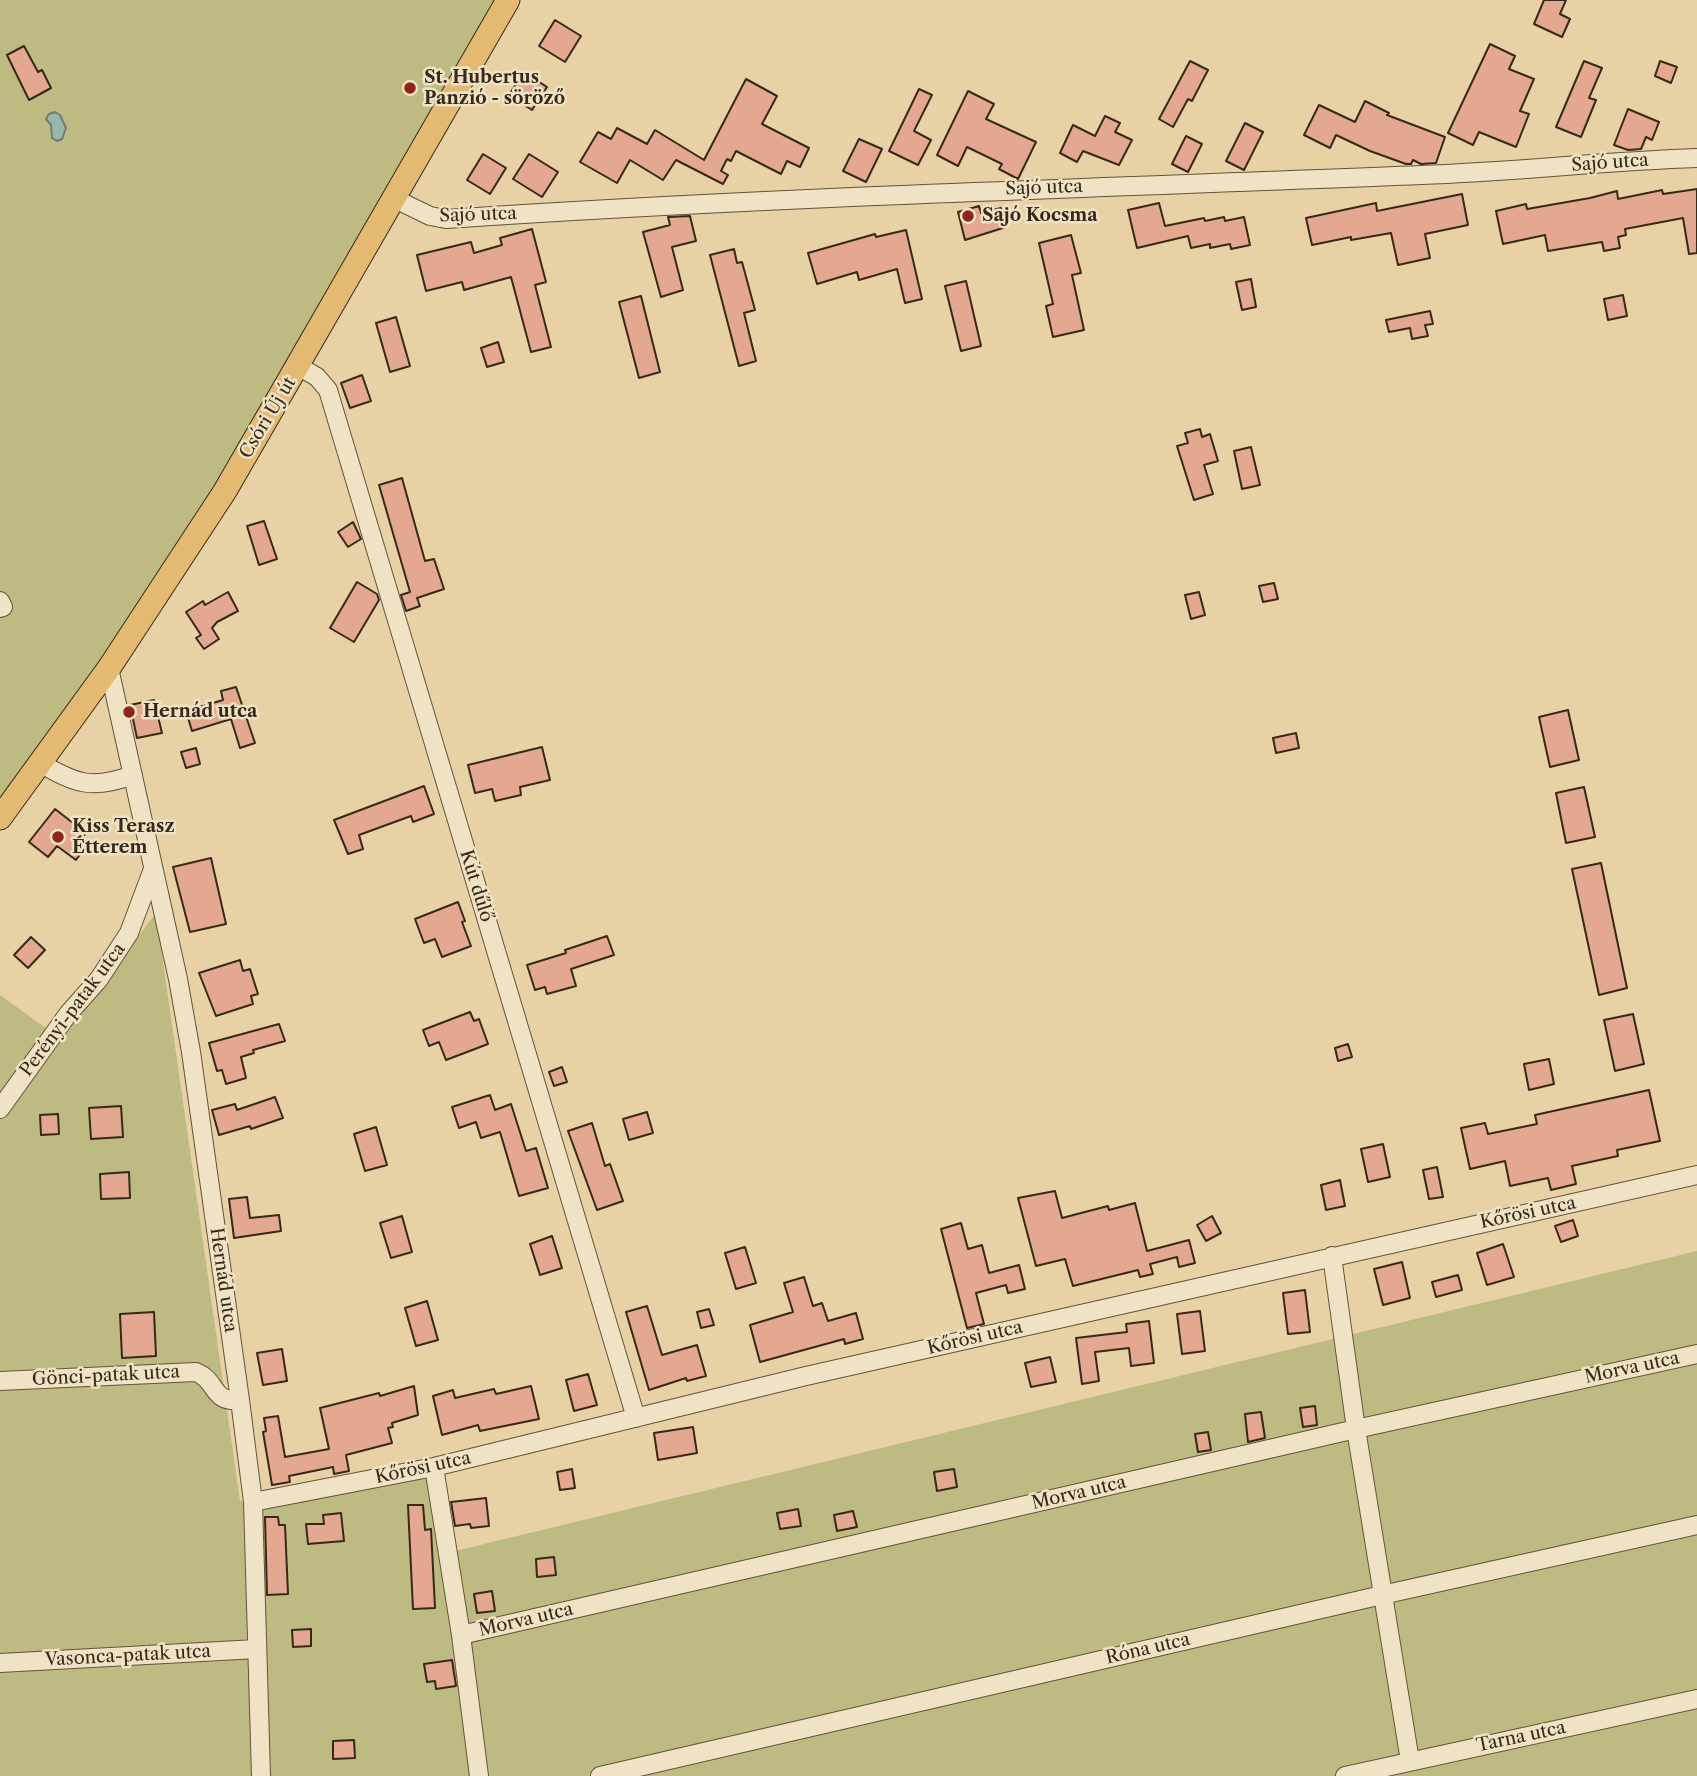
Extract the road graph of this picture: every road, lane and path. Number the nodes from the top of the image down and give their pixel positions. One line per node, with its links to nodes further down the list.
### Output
1 (508, 0): 3 (main road, Csóri Új út)
2 (1697, 158): 3 (street, Sajó utca)
3 (395, 199): 4 (main road, Csóri Új út)
4 (298, 366): 5 (main road, Csóri Új út); 16 (street, Kút dűlő)
5 (109, 668): 6 (main road, Csóri Új út); 7 (street, Hernád utca)
6 (40, 762): 7 (street); 8 (main road, Csóri Új út)
7 (133, 775): 9 (street, Hernád utca)
8 (0, 818)
9 (154, 867): 10 (street, Perényi-patak utca); 15 (street, Hernád utca)
10 (0, 1109)
11 (1697, 1175): 12 (street, Kőrösi utca)
12 (1332, 1256): 16 (street, Kőrösi utca); 17 (street)
13 (1697, 1354): 17 (street, Morva utca)
14 (0, 1381): 15 (street, Gönci-patak utca)
15 (240, 1400): 19 (street, Hernád utca)
16 (636, 1418): 18 (street, Kőrösi utca)
17 (1356, 1429): 21 (street); 22 (street, Morva utca)
18 (434, 1467): 19 (street, Kőrösi utca); 22 (street)
19 (253, 1502): 23 (street, Hernád utca)
20 (1697, 1525): 21 (street, Róna utca)
21 (1382, 1595): 26 (street); 29 (street, Róna utca)
22 (461, 1635): 28 (street)
23 (257, 1648): 24 (street, Vasonca-patak utca); 27 (street, Hernád utca)
24 (0, 1663)
25 (1697, 1699): 26 (street, Tarna utca)
26 (1410, 1761): 30 (street, Tarna utca)
27 (261, 1776)
28 (480, 1776)
29 (600, 1776)
30 (1345, 1776)

